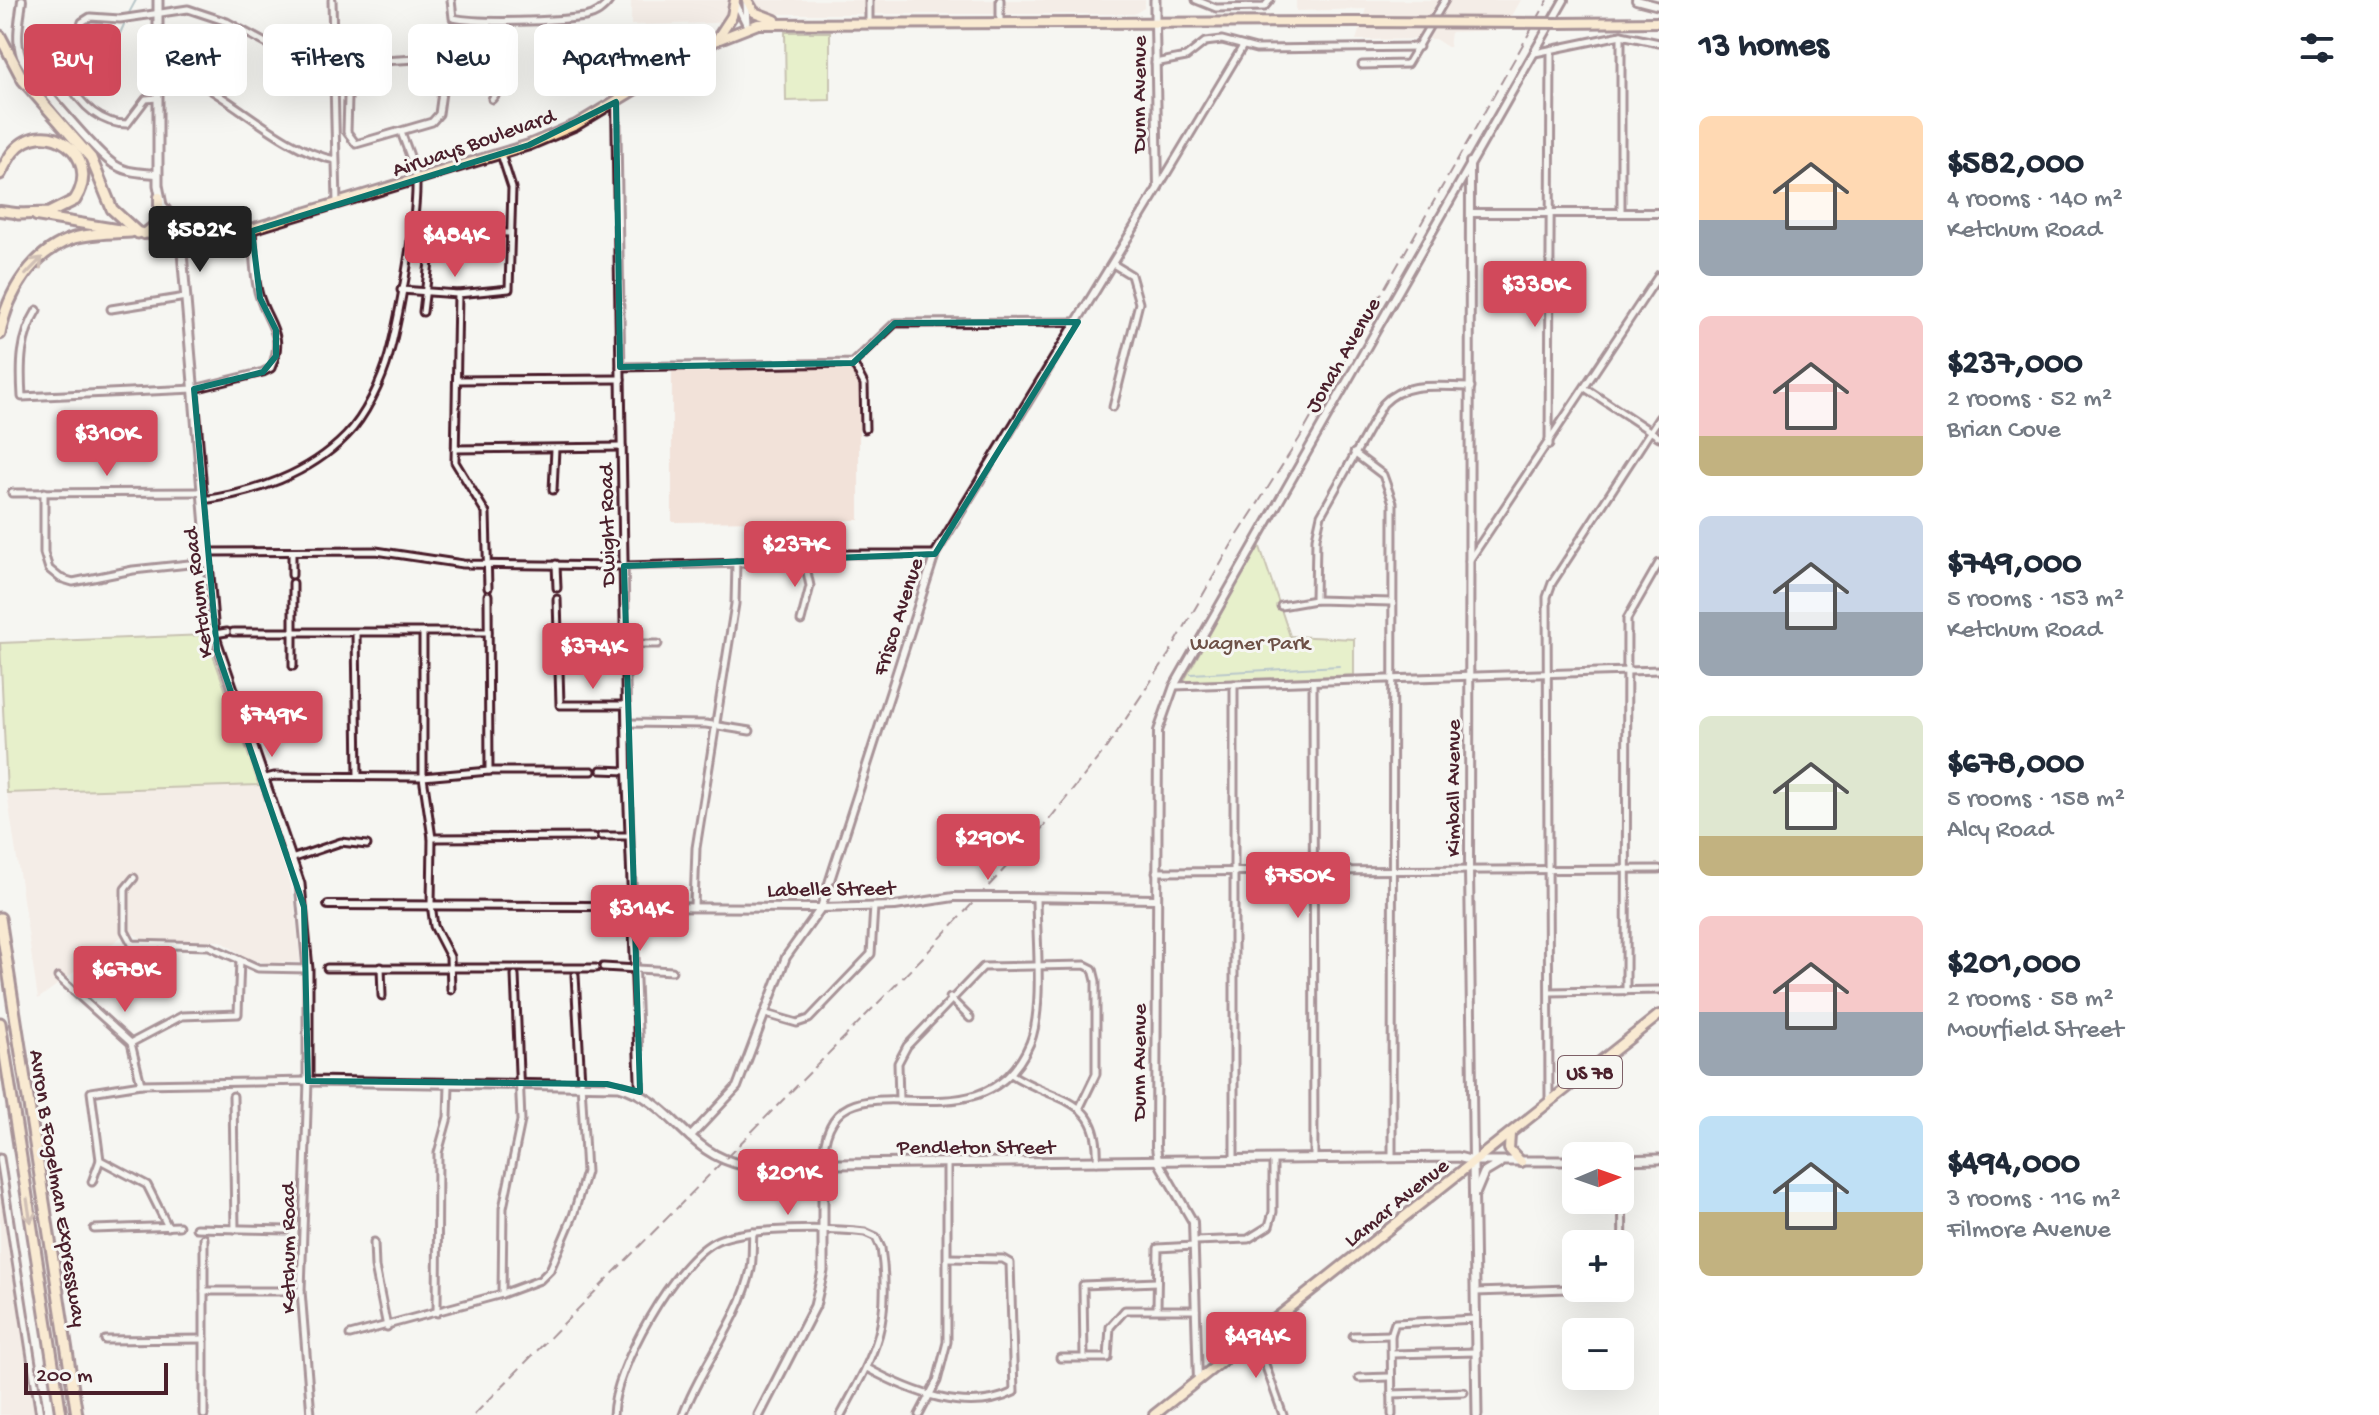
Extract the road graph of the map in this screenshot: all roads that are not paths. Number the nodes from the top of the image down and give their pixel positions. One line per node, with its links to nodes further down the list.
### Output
1 (22, 0): 51 (street)
2 (158, 0): 18 (main road, Ketchum Road)
3 (332, 0): 22 (street)
4 (451, 0): 5 (street)
5 (610, 0)
6 (735, 0): 26 (street); 29 (main road)
7 (746, 0): 20 (main road); 26 (street)
8 (869, 0): 25 (street)
9 (1000, 0): 23 (street)
10 (1155, 0): 24 (main road, Dunn Avenue)
11 (1196, 0): 16 (street)
12 (1270, 0): 16 (street)
13 (1445, 0): 33 (street)
14 (1564, 0): 35 (street, Jonah Avenue)
15 (1636, 0): 17 (street)
16 (1235, 4)
17 (1659, 6)
18 (157, 11): 21 (main road, Ketchum Road); 31 (street); 43 (street)
19 (1659, 22): 24 (main road, Airways Boulevard, bridge)
20 (787, 23): 25 (main road, Airways Boulevard); 26 (main road, Airways Boulevard)
21 (157, 24)
22 (333, 24)
23 (1000, 24): 24 (main road, Airways Boulevard); 25 (main road, Airways Boulevard)
24 (1155, 24): 36 (street, Dunn Avenue)
25 (869, 25)
26 (747, 26): 29 (main road, Airways Boulevard)
27 (1621, 35): 30 (street); 34 (street); 59 (street)
28 (0, 36): 64 (highway)
29 (717, 40): 45 (main road, Airways Boulevard)
30 (1659, 43)
31 (263, 44)
32 (1243, 46): 33 (street); 36 (street); 53 (street, Frisco Avenue)
33 (1419, 47): 37 (street)
34 (1551, 50): 35 (street); 58 (street)
35 (1532, 53): 49 (street, Jonah Avenue)
36 (1155, 63): 53 (street, Dunn Avenue)
37 (1362, 65)
38 (216, 96): 48 (street)
39 (335, 96): 48 (street)
40 (348, 96): 46 (street)
41 (443, 96): 46 (street)
42 (494, 96): 44 (street)
43 (157, 98): 51 (main road, Ketchum Road)
44 (492, 99)
45 (616, 102): 47 (main road, Airways Boulevard); 80 (street, Dwight Road)
46 (401, 132): 52 (street)
47 (501, 154): 52 (main road, Airways Boulevard); 65 (street)
48 (335, 160): 55 (street)
49 (1470, 162): 57 (street, Kimball Avenue); 134 (street, Jonah Avenue)
50 (0, 174): 61 (highway)
51 (158, 174): 54 (main road, Ketchum Road)
52 (416, 182): 55 (main road, Airways Boulevard); 70 (street)
53 (1158, 188): 68 (street, Frisco Avenue)
54 (159, 197): 64 (main road); 66 (main road, Ketchum Road)
55 (337, 205): 62 (main road, Airways Boulevard)
56 (0, 211): 61 (main road, Airways Boulevard)
57 (1472, 213): 58 (street); 83 (street, Kimball Avenue)
58 (1550, 213): 59 (street); 91 (street)
59 (1621, 213): 60 (street)
60 (1659, 213)
61 (18, 214): 64 (main road, Airways Boulevard)
62 (252, 231): 66 (main road, Airways Boulevard); 85 (street)
63 (483, 232): 65 (street)
64 (137, 233): 66 (main road, Airways Boulevard); 78 (highway, one-way to 64)
65 (509, 233): 72 (street)
66 (181, 238): 73 (main road, Ketchum Road)
67 (429, 262): 71 (street)
68 (1113, 264): 77 (street, Frisco Avenue); 86 (street)
69 (1659, 275): 84 (street)
70 (401, 290): 71 (street); 99 (street)
71 (425, 292): 72 (street); 76 (street)
72 (458, 294): 82 (street)
73 (186, 297): 74 (street); 85 (main road, Ketchum Road)
74 (111, 309)
75 (37, 310): 85 (street)
76 (423, 312)
77 (1078, 322): 79 (street); 102 (street, Frisco Avenue)
78 (0, 334)
79 (853, 363): 80 (street); 88 (street)
80 (620, 367): 81 (street, Dwight Road)
81 (621, 379): 82 (street); 92 (street, Dwight Road)
82 (457, 380): 93 (street)
83 (1472, 387): 95 (street); 104 (street, Kimball Avenue)
84 (1585, 388): 89 (street); 91 (street)
85 (194, 389): 99 (main road, Ketchum Road)
86 (1113, 407)
87 (1659, 418): 89 (street)
88 (865, 429)
89 (1650, 431): 90 (street); 129 (street)
90 (1659, 437)
91 (1549, 445): 104 (street)
92 (622, 447): 94 (street); 110 (street, Dwight Road)
93 (455, 449): 94 (street); 108 (street)
94 (555, 449): 96 (street)
95 (1354, 453): 115 (street); 116 (street)
96 (553, 490)
97 (44, 492): 98 (street); 99 (street); 105 (street)
98 (12, 493)
99 (203, 496): 100 (main road, Ketchum Road)
100 (207, 552): 101 (street); 105 (main road, Ketchum Road)
101 (292, 552): 108 (street); 111 (street)
102 (935, 554): 103 (street); 169 (street, Frisco Avenue)
103 (804, 558): 106 (street); 118 (street)
104 (1469, 561): 130 (street, Kimball Avenue)
105 (208, 562): 123 (main road, Ketchum Road)
106 (736, 563): 110 (street); 137 (street)
107 (1659, 563): 128 (street)
108 (488, 564): 109 (street); 120 (street)
109 (556, 564): 110 (street); 113 (street)
110 (624, 566): 124 (street, Dwight Road)
111 (292, 575)
112 (293, 583): 119 (street)
113 (557, 588)
114 (557, 599): 135 (street)
115 (1315, 600): 116 (street); 117 (street)
116 (1392, 602): 131 (street)
117 (1281, 606)
118 (801, 621)
119 (293, 632): 121 (street); 123 (street); 126 (street)
120 (488, 632): 122 (street); 141 (street)
121 (356, 633): 122 (street); 144 (street)
122 (423, 633): 145 (street)
123 (214, 634): 146 (main road, Ketchum Road)
124 (626, 644): 125 (street); 135 (street, Dwight Road)
125 (658, 644)
126 (293, 666)
127 (1659, 670): 128 (street)
128 (1626, 672): 129 (street); 153 (street)
129 (1547, 674): 130 (street); 152 (street)
130 (1469, 677): 131 (street); 156 (street, Kimball Avenue)
131 (1391, 678): 132 (street); 155 (street)
132 (1313, 682): 133 (street); 154 (street)
133 (1234, 684): 134 (street); 158 (street)
134 (1174, 686): 139 (street, Jonah Avenue)
135 (626, 705): 136 (street, Dwight Road)
136 (627, 723): 137 (street); 143 (street, Dwight Road)
137 (715, 725): 138 (street); 166 (street)
138 (750, 731)
139 (1158, 731): 157 (street, Dunn Avenue)
140 (601, 770): 143 (street)
141 (489, 771): 142 (street); 145 (street)
142 (592, 771)
143 (627, 771): 147 (street, Dwight Road)
144 (358, 777): 145 (street); 146 (street)
145 (423, 777): 148 (street)
146 (262, 779): 150 (main road, Ketchum Road)
147 (629, 836): 148 (street); 165 (street, Dwight Road)
148 (432, 838): 162 (street)
149 (367, 845): 150 (street)
150 (291, 859): 177 (main road, Ketchum Road)
151 (1659, 869): 153 (street)
152 (1548, 870): 153 (street); 156 (street); 185 (street)
153 (1628, 870): 184 (street)
154 (1312, 871): 155 (street); 158 (street); 208 (street)
155 (1392, 871): 156 (street); 207 (street)
156 (1469, 871): 215 (street, Kimball Avenue)
157 (1156, 872): 158 (street); 161 (street, Dunn Avenue)
158 (1235, 872): 211 (street)
159 (134, 878): 171 (street)
160 (1036, 897): 161 (street, Labelle Street); 168 (street, Labelle Street, bridge); 172 (street)
161 (1155, 899): 214 (street, Dunn Avenue)
162 (431, 904): 163 (street); 164 (street); 174 (street)
163 (328, 905)
164 (594, 906)
165 (631, 906): 166 (street, Labelle Street); 167 (street, Labelle Street); 175 (street, Dwight Road)
166 (694, 906): 169 (street, Labelle Street)
167 (603, 907)
168 (874, 907): 169 (street, Labelle Street); 188 (street)
169 (821, 908): 188 (street, Frisco Avenue)
170 (0, 918): 268 (highway, Avron B Fogelman Expressway)
171 (240, 960): 177 (street); 192 (street)
172 (1036, 965): 187 (street); 193 (street); 203 (street)
173 (381, 967): 174 (street); 176 (street); 186 (street)
174 (451, 967): 175 (street); 182 (street)
175 (634, 967): 178 (street); 199 (street, Dwight Road)
176 (327, 968)
177 (308, 969): 194 (main road, Ketchum Road)
178 (672, 971)
179 (515, 975): 196 (street)
180 (575, 975): 197 (street)
181 (58, 977): 192 (street)
182 (451, 990)
183 (1659, 990): 184 (street)
184 (1626, 991): 185 (street)
185 (1550, 992): 202 (street)
186 (382, 996)
187 (950, 998): 190 (street); 201 (street)
188 (766, 1014): 205 (street, Frisco Avenue)
189 (1659, 1015): 202 (main road, Lamar Avenue / US 78)
190 (970, 1018)
191 (0, 1023): 267 (highway, Avron B Fogelman Expressway, one-way to 267)
192 (131, 1043): 195 (street)
193 (1011, 1074): 201 (street); 203 (street)
194 (308, 1081): 195 (street); 198 (main road, Pendleton Street); 239 (street, Ketchum Road)
195 (141, 1084): 210 (street)
196 (521, 1084): 197 (main road, Pendleton Street); 198 (main road, Pendleton Street); 241 (street)
197 (581, 1084): 199 (main road, Pendleton Street); 241 (street)
198 (449, 1085): 244 (street)
199 (640, 1092): 205 (main road, Pendleton Street)
200 (233, 1096): 228 (street)
201 (899, 1101): 221 (street)
202 (1549, 1104): 204 (main road, Lamar Avenue / US 78)
203 (1080, 1107): 218 (street)
204 (1510, 1134): 215 (main road, Lamar Avenue / US 78); 219 (main road)
205 (690, 1137): 221 (main road, Pendleton Street)
206 (0, 1158): 266 (street)
207 (1392, 1158): 208 (main road, Pendleton Street); 215 (main road, Pendleton Street)
208 (1314, 1159): 212 (main road, Pendleton Street)
209 (1659, 1159): 213 (main road)
210 (100, 1160): 222 (street); 225 (street)
211 (1234, 1160): 212 (main road, Pendleton Street); 214 (main road, Pendleton Street)
212 (1273, 1160): 234 (street)
213 (1634, 1160)
214 (1158, 1161): 218 (main road, Pendleton Street); 234 (street)
215 (1473, 1161): 216 (main road, Pendleton Street); 223 (main road, Kimball Avenue); 249 (main road, Lamar Avenue / US 78)
216 (1506, 1161): 219 (main road, Pendleton Street); 223 (main road)
217 (1562, 1161): 219 (main road, Pendleton Street)
218 (1097, 1162): 220 (main road, Pendleton Street)
219 (1521, 1162)
220 (947, 1163): 221 (main road, Pendleton Street); 235 (street)
221 (823, 1164): 230 (main road)
222 (92, 1182)
223 (1474, 1198): 240 (main road, Kimball Avenue)
224 (179, 1226): 225 (street)
225 (168, 1227): 227 (street)
226 (196, 1228): 228 (street)
227 (94, 1229)
228 (235, 1229): 229 (street)
229 (286, 1230)
230 (824, 1231): 231 (street); 257 (street); 273 (main road)
231 (753, 1232): 271 (street); 272 (street)
232 (204, 1238): 238 (street)
233 (374, 1242): 246 (street)
234 (1195, 1243): 236 (street); 243 (street)
235 (949, 1258): 263 (street); 265 (street)
236 (1157, 1282): 242 (street); 256 (street)
237 (1562, 1289): 240 (street)
238 (204, 1291): 239 (street); 251 (street)
239 (301, 1291): 270 (street, Ketchum Road)
240 (1475, 1292): 245 (main road, Kimball Avenue)
241 (502, 1294): 244 (street)
242 (1157, 1310): 243 (street); 256 (street)
243 (1196, 1310): 260 (street)
244 (437, 1313): 246 (street)
245 (1476, 1319): 248 (street); 253 (main road, Kimball Avenue)
246 (387, 1327): 247 (street)
247 (350, 1335)
248 (1391, 1335): 250 (street); 254 (street)
249 (1255, 1336): 260 (main road, Lamar Avenue / US 78); 277 (street)
250 (1353, 1336)
251 (204, 1339): 252 (street); 269 (street)
252 (105, 1340)
253 (1476, 1352): 254 (street); 279 (main road, Kimball Avenue)
254 (1392, 1354): 258 (street)
255 (1060, 1358): 256 (street)
256 (1084, 1358)
257 (867, 1368): 263 (street); 274 (street)
258 (1391, 1377): 259 (street); 262 (street)
259 (1359, 1378)
260 (1198, 1382): 276 (main road, Lamar Avenue / US 78)
261 (1464, 1392): 262 (street)
262 (1391, 1394): 278 (street)
263 (927, 1401): 264 (street); 275 (street)
264 (940, 1409)
265 (967, 1409)
266 (40, 1415)
267 (61, 1415)
268 (77, 1415)
269 (204, 1415)
270 (311, 1415)
271 (613, 1415)
272 (683, 1415)
273 (759, 1415)
274 (841, 1415)
275 (919, 1415)
276 (1154, 1415)
277 (1283, 1415)
278 (1392, 1415)
279 (1477, 1415)

